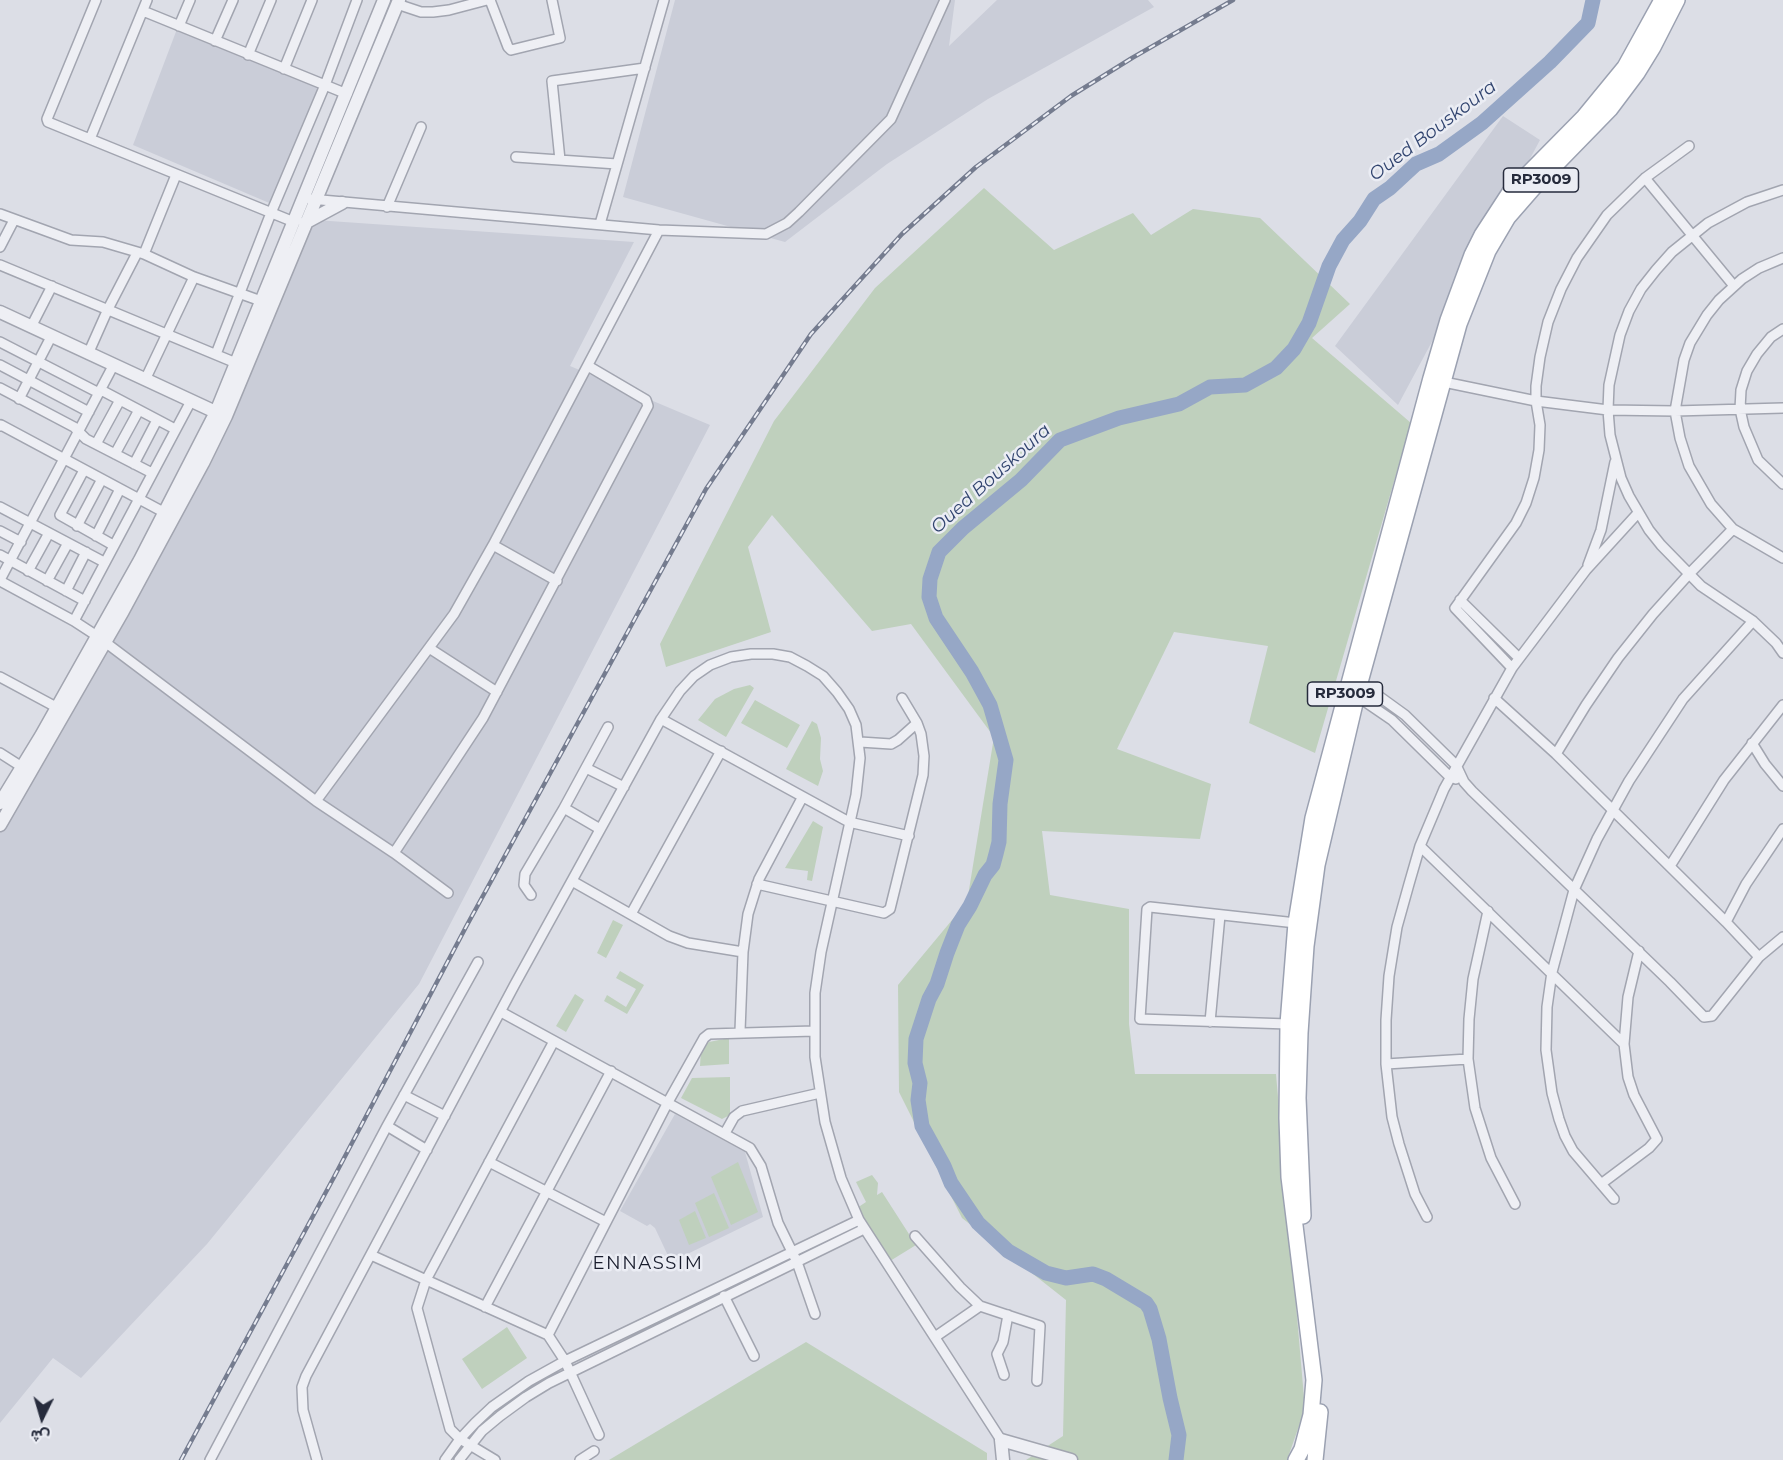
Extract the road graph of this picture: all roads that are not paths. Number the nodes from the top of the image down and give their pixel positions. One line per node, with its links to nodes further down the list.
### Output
1 (96, 0): 25 (street)
2 (147, 0): 16 (street)
3 (190, 0): 17 (street)
4 (232, 0): 18 (street)
5 (271, 0): 19 (street)
6 (312, 0): 21 (street)
7 (357, 0): 22 (street)
8 (384, 0): 23 (street)
9 (489, 0): 10 (street); 15 (street)
10 (552, 0)
11 (664, 0): 20 (street)
12 (945, 0): 41 (street)
13 (1662, 0): 67 (main road, RP3009)
14 (1677, 0): 67 (main road, RP3009)
15 (398, 2): 33 (street)
16 (143, 11): 17 (street); 25 (street)
17 (179, 26): 18 (street)
18 (215, 41): 19 (street)
19 (248, 55): 21 (street)
20 (645, 68): 28 (street); 29 (street)
21 (284, 69): 22 (street)
22 (325, 85): 23 (street); 36 (street)
23 (347, 94): 33 (street)
24 (421, 127): 35 (street)
25 (90, 138): 30 (street)
26 (1689, 146): 31 (street)
27 (516, 157): 28 (street)
28 (560, 159): 29 (street)
29 (617, 164): 40 (street)
30 (176, 175): 36 (street); 44 (street)
31 (1645, 178): 42 (street); 73 (street)
32 (1783, 190): 42 (street)
33 (309, 199): 34 (street); 39 (street)
34 (342, 203): 35 (street); 39 (street)
35 (387, 207): 40 (street)
36 (271, 213): 39 (street); 50 (street)
37 (0, 214): 38 (street)
38 (14, 220): 43 (street); 44 (street)
39 (300, 223): 51 (street); 81 (street)
40 (600, 224): 41 (street)
41 (659, 230): 65 (street)
42 (1692, 235): 49 (street); 78 (street)
43 (0, 247)
44 (141, 254): 47 (street); 52 (street)
45 (1783, 258): 49 (street)
46 (0, 265): 48 (street)
47 (194, 277): 50 (street); 56 (street)
48 (52, 286): 52 (street); 54 (street)
49 (1734, 286): 79 (street)
50 (240, 294): 51 (street); 60 (street)
51 (261, 301): 62 (street)
52 (108, 309): 56 (street); 59 (street)
53 (0, 312): 54 (street)
54 (31, 327): 57 (street)
55 (1783, 329): 76 (street)
56 (166, 333): 60 (street); 66 (street)
57 (51, 337): 59 (street); 61 (street)
58 (0, 342): 61 (street)
59 (88, 354): 64 (street)
60 (216, 354): 62 (street)
61 (38, 362): 68 (street); 70 (street)
62 (236, 363): 81 (street)
63 (0, 365): 68 (street)
64 (113, 366): 66 (street); 70 (street)
65 (588, 366): 109 (street); 119 (street)
66 (146, 380): 74 (street)
67 (1437, 380): 73 (street); 132 (main road, RP3009)
68 (29, 381): 71 (street); 80 (street)
69 (0, 388): 71 (street)
70 (100, 392): 72 (street); 80 (street)
71 (19, 399): 85 (street)
72 (120, 400): 77 (street); 86 (street)
73 (1536, 400): 78 (street); 122 (street)
74 (191, 401): 81 (street); 84 (street)
75 (1783, 408): 76 (street)
76 (1740, 409): 79 (street); 94 (street)
77 (139, 410): 82 (street); 87 (street)
78 (1608, 410): 79 (street); 88 (street)
79 (1675, 411): 102 (street)
80 (89, 412): 85 (street)
81 (221, 414): 99 (street)
82 (157, 420): 84 (street); 90 (street)
83 (0, 425): 89 (street)
84 (175, 429): 92 (street)
85 (80, 433): 86 (street); 89 (street)
86 (96, 444): 87 (street)
87 (115, 454): 90 (street)
88 (1615, 459): 98 (street); 115 (street)
89 (64, 460): 91 (street); 100 (street)
90 (134, 464): 92 (street)
91 (84, 470): 93 (street); 101 (street)
92 (152, 473): 96 (street)
93 (102, 479): 95 (street); 101 (street)
94 (1783, 484)
95 (120, 489): 96 (street); 105 (street)
96 (139, 498): 99 (street); 108 (street)
97 (0, 507): 100 (street)
98 (1638, 513): 115 (street); 117 (street)
99 (169, 515): 126 (street)
100 (31, 523): 104 (street); 106 (street)
101 (77, 526): 105 (street)
102 (1733, 529): 112 (street); 117 (street)
103 (0, 531): 106 (street)
104 (49, 533): 107 (street); 116 (street)
105 (96, 536): 108 (street)
106 (21, 542): 113 (street)
107 (68, 543): 110 (street); 120 (street)
108 (114, 545): 114 (street)
109 (493, 545): 119 (street); 127 (street)
110 (86, 552): 114 (street); 121 (street)
111 (0, 555): 113 (street)
112 (1783, 558)
113 (10, 561): 116 (street); 118 (street)
114 (104, 562): 123 (street)
115 (1586, 570): 129 (street)
116 (28, 571): 120 (street)
117 (1689, 574): 125 (street); 145 (street)
118 (0, 580): 124 (street)
119 (557, 580): 133 (street)
120 (47, 581): 121 (street)
121 (66, 591): 123 (street)
122 (1460, 600): 129 (street); 130 (street)
123 (85, 601): 124 (street)
124 (74, 621): 126 (street)
125 (1753, 621): 128 (street); 158 (street)
126 (101, 640): 137 (street); 153 (street); 155 (street)
127 (429, 648): 133 (street); 155 (street)
128 (1783, 653)
129 (1519, 658): 130 (street)
130 (1512, 668): 135 (street)
131 (0, 677): 137 (street)
132 (1353, 687): 146 (street); 149 (street); 177 (main road, RP3009); 240 (main road, RP3009)
133 (497, 692): 165 (street)
134 (902, 698): 139 (street)
135 (1494, 698): 145 (street); 146 (street)
136 (1783, 705): 142 (street)
137 (56, 707): 147 (street)
138 (661, 719): 141 (street); 143 (street); 152 (street)
139 (917, 723): 141 (street); 163 (street)
140 (608, 727): 148 (street)
141 (860, 742): 159 (street)
142 (1752, 742): 151 (street); 166 (street)
143 (721, 751): 154 (street); 174 (street)
144 (0, 753): 147 (street)
145 (1556, 754): 158 (street)
146 (1456, 765): 149 (street); 150 (street)
147 (22, 767): 153 (street)
148 (586, 768): 152 (street); 157 (street)
149 (1450, 777): 150 (street); 164 (street)
150 (1464, 782): 169 (street)
151 (1783, 786)
152 (624, 787): 161 (street)
153 (9, 789): 156 (street); 160 (street)
154 (802, 798): 159 (street); 168 (street)
155 (316, 801): 165 (street)
156 (0, 803)
157 (564, 807): 161 (street); 171 (street)
158 (1613, 810): 166 (street); 169 (street)
159 (849, 822): 163 (street); 172 (street)
160 (0, 825)
161 (600, 829): 167 (street)
162 (1783, 829): 176 (street)
163 (909, 836): 172 (street)
164 (1420, 846): 173 (street); 192 (street)
165 (394, 853): 170 (street)
166 (1670, 867): 176 (street)
167 (572, 881): 174 (street); 184 (street)
168 (757, 884): 172 (street); 180 (street)
169 (1574, 890): 179 (street); 183 (street)
170 (448, 893)
171 (531, 895)
172 (832, 900): 187 (street)
173 (1488, 911): 183 (street); 191 (street)
174 (631, 914): 180 (street)
175 (1220, 915): 177 (street); 185 (street); 185 (street)
176 (1726, 922): 181 (street)
177 (1296, 924): 186 (main road, RP3009)
178 (1783, 937): 181 (street)
179 (1639, 951): 181 (street); 190 (street)
180 (743, 952): 188 (street)
181 (1759, 957)
182 (478, 962): 195 (street)
183 (1552, 972): 190 (street); 202 (street)
184 (501, 1012): 189 (street); 197 (street)
185 (1210, 1022): 186 (street)
186 (1288, 1024): 239 (main road, RP3009)
187 (814, 1031): 188 (street); 194 (street)
188 (740, 1032): 196 (street)
189 (554, 1041): 193 (street); 201 (street)
190 (1624, 1044): 202 (street)
191 (1468, 1059): 192 (street); 205 (street)
192 (1386, 1064): 206 (street)
193 (611, 1071): 196 (street); 203 (street)
194 (820, 1093): 199 (street); 208 (street)
195 (404, 1095): 197 (street); 198 (street)
196 (668, 1102): 199 (street); 207 (street)
197 (445, 1116): 200 (street)
198 (387, 1126): 200 (street); 231 (street)
199 (725, 1133): 210 (street)
200 (427, 1149): 211 (street)
201 (489, 1162): 203 (street); 213 (street)
202 (1601, 1184): 204 (street)
203 (546, 1192): 207 (street); 216 (street)
204 (1614, 1199)
205 (1515, 1204)
206 (1427, 1217)
207 (606, 1222): 219 (street)
208 (862, 1224): 210 (street); 212 (street); 220 (street)
209 (915, 1236): 215 (street)
210 (791, 1251): 212 (street); 222 (street)
211 (371, 1255): 213 (street); 232 (street)
212 (797, 1262): 214 (street); 217 (street)
213 (426, 1280): 216 (street); 227 (street)
214 (724, 1296): 221 (street); 223 (street)
215 (980, 1306): 218 (street); 220 (street)
216 (485, 1307): 219 (street)
217 (815, 1314)
218 (1008, 1315): 224 (street); 225 (street)
219 (548, 1335): 222 (street)
220 (935, 1337): 228 (street)
221 (754, 1356)
222 (565, 1361): 223 (street); 227 (street)
223 (570, 1372): 226 (street); 229 (street)
224 (1004, 1375)
225 (1037, 1381)
226 (599, 1435)
227 (460, 1439): 229 (street); 233 (street)
228 (1001, 1440): 237 (street); 238 (street)
229 (469, 1446): 234 (street); 235 (street)
230 (594, 1451): 236 (street)
231 (210, 1460)
232 (317, 1460)
233 (445, 1460)
234 (459, 1460)
235 (495, 1460)
236 (580, 1460)
237 (1003, 1460)
238 (1071, 1460)
239 (1296, 1460)
240 (1315, 1460)

